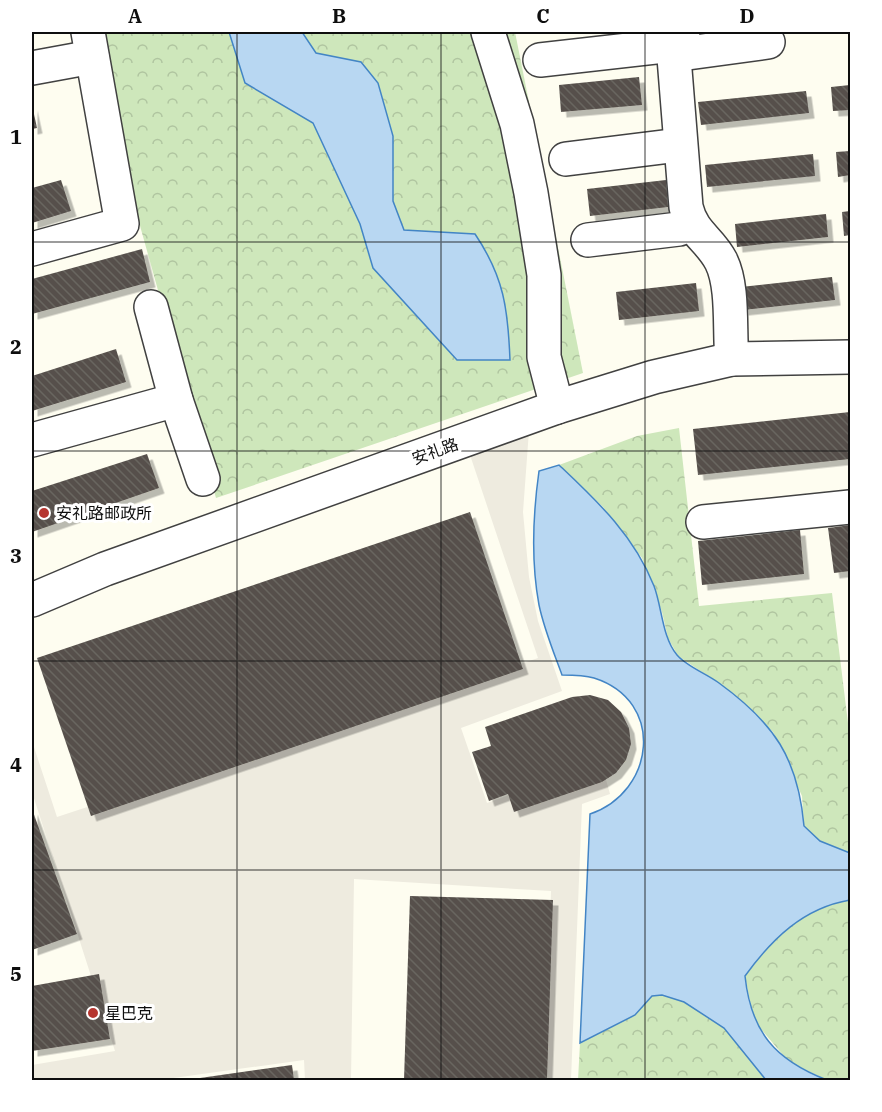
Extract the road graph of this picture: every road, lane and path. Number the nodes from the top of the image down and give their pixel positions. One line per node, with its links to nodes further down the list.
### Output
1 (488, 32): 16 (street)
2 (768, 42): 4 (street)
3 (90, 44): 6 (street); 11 (street)
4 (676, 44): 5 (street); 7 (street)
5 (540, 60)
6 (32, 68)
7 (680, 145): 8 (street); 9 (street)
8 (566, 159)
9 (690, 224): 10 (street); 14 (street)
10 (588, 240)
11 (32, 249)
12 (151, 307): 15 (street)
13 (850, 357): 14 (street, 安礼路)
14 (732, 359): 16 (street, 安礼路)
15 (176, 399): 17 (street); 18 (street)
16 (557, 407): 21 (street, 安礼路)
17 (32, 440)
18 (203, 479)
19 (850, 507): 20 (street)
20 (703, 522)
21 (32, 600)

